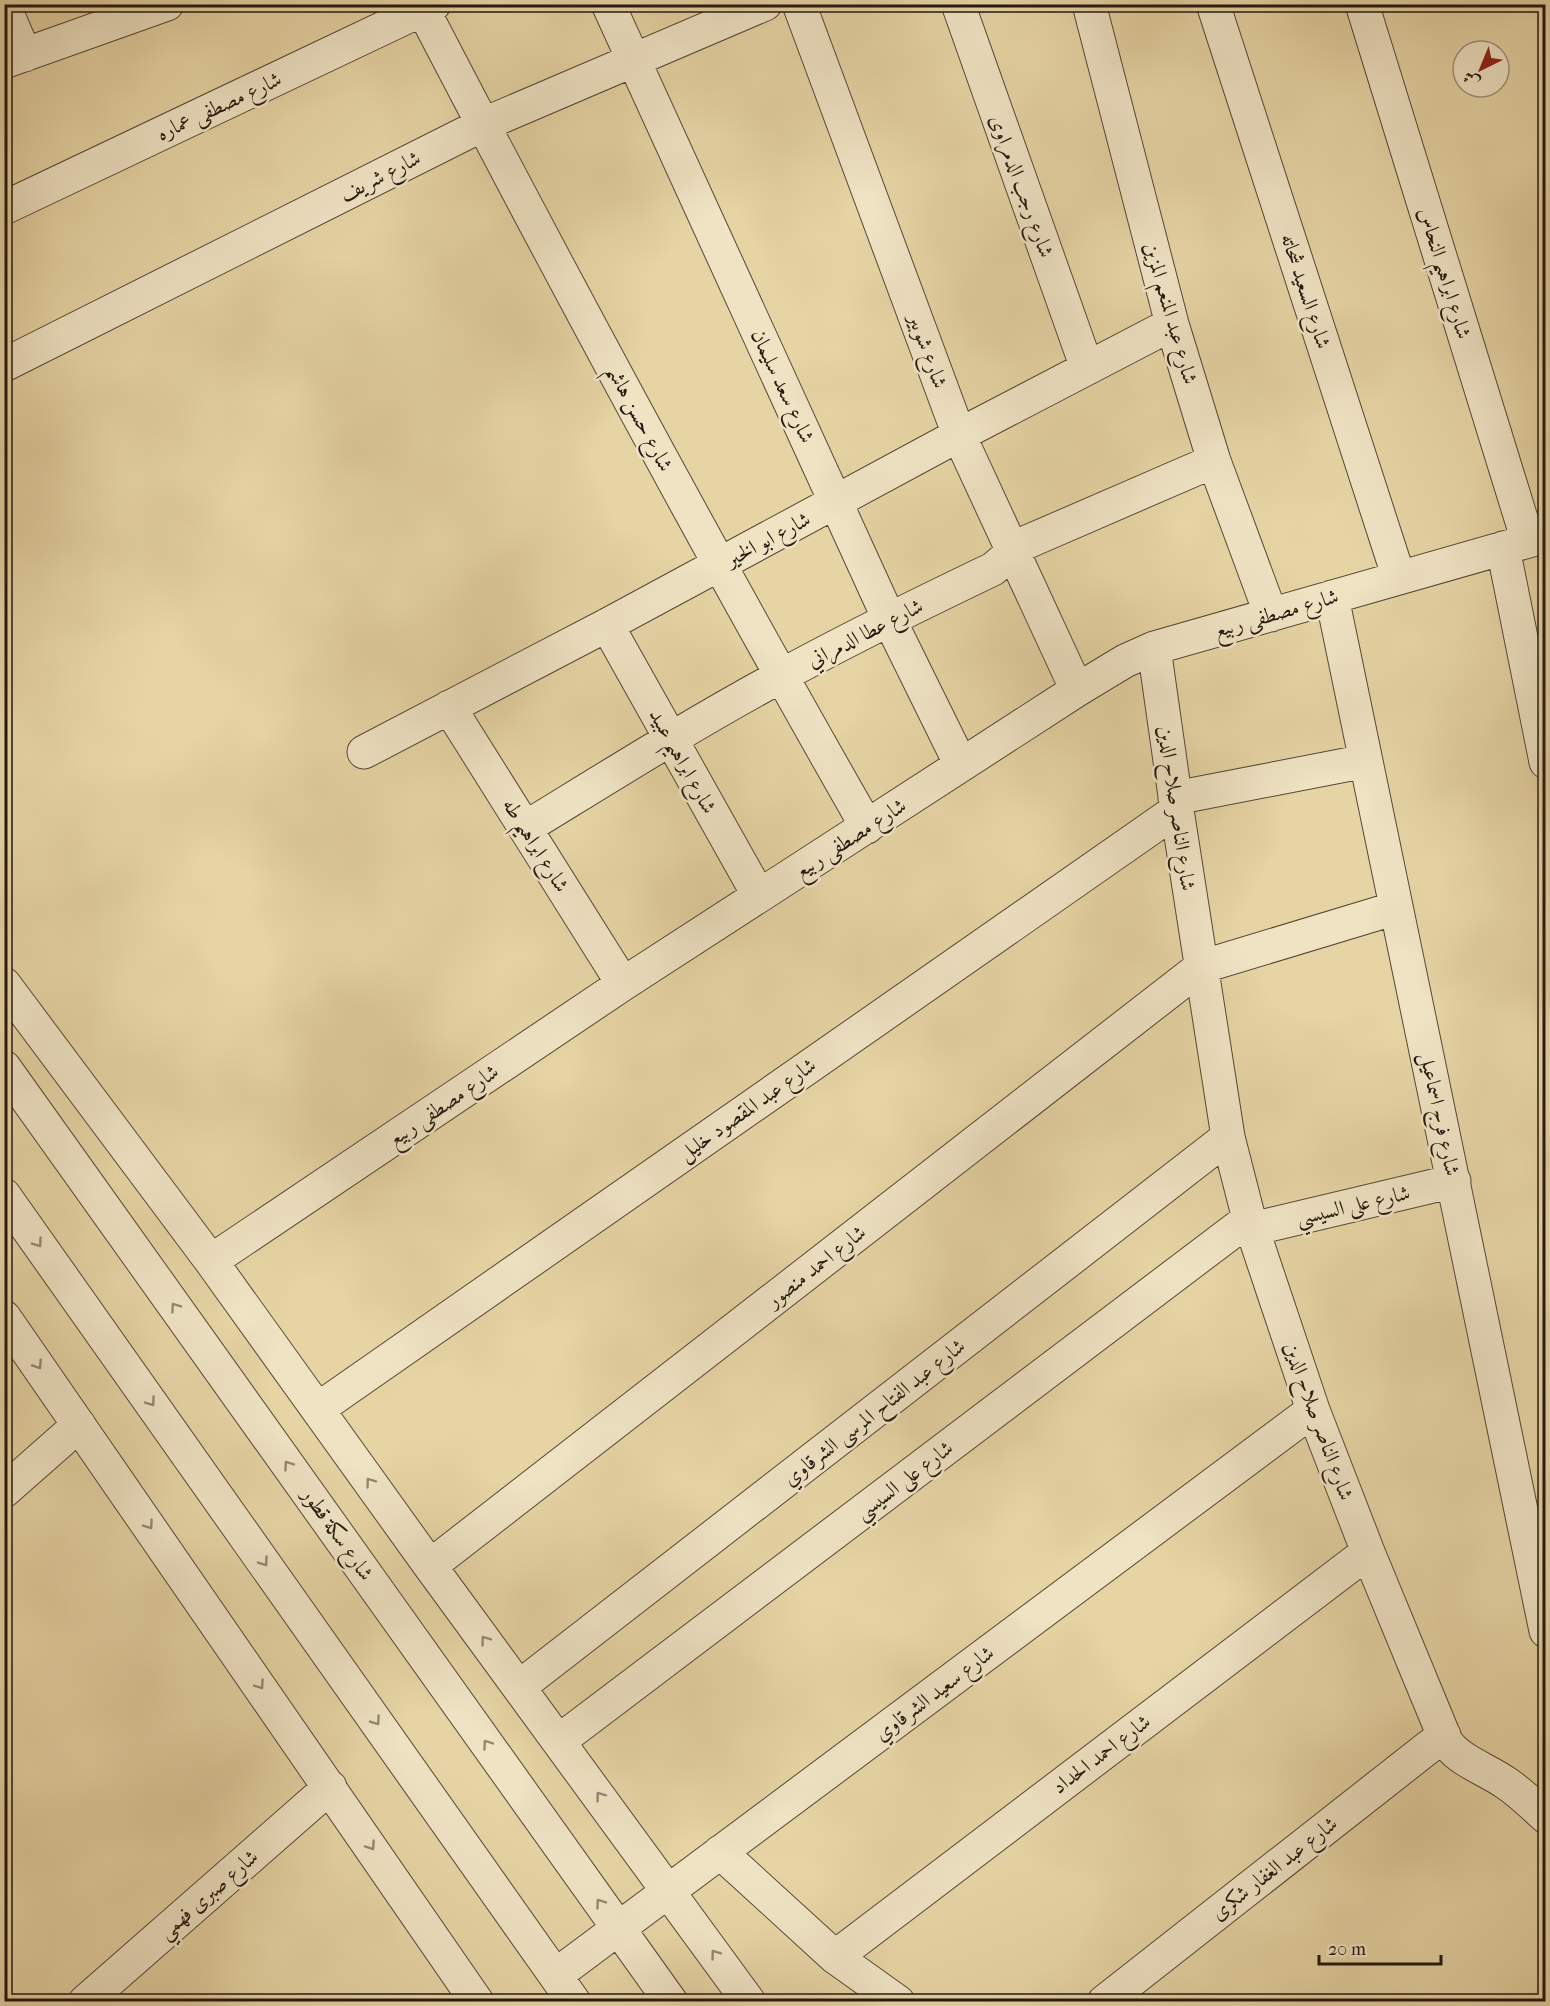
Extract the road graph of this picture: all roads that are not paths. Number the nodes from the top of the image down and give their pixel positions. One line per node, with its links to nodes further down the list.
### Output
1 (167, 4): 11 (street)
2 (608, 4): 12 (street, شارع سعد سليمان)
3 (765, 4): 12 (street, شارع شريف)
4 (800, 4): 18 (street, شارع شوبير)
5 (958, 4): 17 (street, شارع رجب الدمراوى)
6 (1089, 4): 15 (street, شارع عبد المنعم المزين)
7 (1213, 4): 24 (street, شارع السعيد شحاته)
8 (1362, 4): 21 (street, شارع ابراهيم النحاس)
9 (4, 6): 11 (street)
10 (426, 6): 13 (street, شارع حسن هاشم); 14 (street, شارع مصطفى عماره)
11 (15, 58)
12 (633, 60): 13 (street, شارع شريف); 20 (street, شارع سعد سليمان)
13 (482, 125): 16 (street, شارع شريف); 23 (street, شارع حسن هاشم)
14 (4, 208)
15 (1172, 324): 17 (street, شارع ابو الخير); 19 (street, شارع عبد المنعم المزين)
16 (4, 364)
17 (1087, 368): 18 (street, شارع ابو الخير)
18 (959, 435): 20 (street, شارع ابو الخير); 22 (street, شارع شوبير)
19 (1214, 460): 22 (street, شارع عطا الدمراني); 26 (street, شارع عبد المنعم المزين)
20 (836, 502): 23 (street, شارع ابو الخير); 27 (street, شارع سعد سليمان)
21 (1526, 542): 24 (street, شارع مصطفى ربيع); 36 (street, شارع ابراهيم النحاس)
22 (1011, 549): 27 (street, شارع عطا الدمراني); 31 (street, شارع شوبير)
23 (720, 565): 28 (street, شارع ابو الخير); 30 (street, شارع حسن هاشم)
24 (1399, 578): 25 (street, شارع مصطفى ربيع)
25 (1332, 597): 26 (street, شارع مصطفى ربيع); 35 (street, شارع فرج اسماعيل)
26 (1271, 615): 29 (street, شارع مصطفى ربيع)
27 (889, 619): 30 (street, شارع عطا الدمراني); 37 (street, شارع سعد سليمان)
28 (607, 625): 32 (street, شارع ابو الخير); 33 (street, شارع ابراهيم عبيد)
29 (1154, 648): 31 (street, شارع مصطفى ربيع); 38 (street, شارع الناصر صلاح الدين)
30 (781, 676): 33 (street, شارع عطا الدمراني); 39 (street, شارع حسن هاشم)
31 (1077, 690): 37 (street, شارع مصطفى ربيع)
32 (449, 707): 34 (street, شارع ابو الخير); 40 (street, شارع ابراهيم طه)
33 (670, 739): 40 (street, شارع عطا الدمراني); 41 (street, شارع ابراهيم عبيد)
34 (364, 752)
35 (1366, 761): 38 (street); 42 (street, شارع فرج اسماعيل)
36 (1545, 762)
37 (962, 765): 39 (street, شارع مصطفى ربيع)
38 (1176, 804): 43 (street, شارع الناصر صلاح الدين); 53 (street, شارع عبد المقصود خليل)
39 (867, 827): 41 (street, شارع مصطفى ربيع)
40 (525, 828): 45 (street, شارع ابراهيم طه)
41 (759, 896): 45 (street, شارع مصطفى ربيع)
42 (1396, 908): 43 (street); 48 (street, شارع فرج اسماعيل)
43 (1201, 967): 47 (street, شارع الناصر صلاح الدين); 58 (street, شارع احمد منصور)
44 (4, 984): 51 (street)
45 (623, 984): 51 (street, شارع مصطفى ربيع)
46 (4, 1067): 67 (street, شارع سكة قطور, one-way to 46)
47 (1228, 1137): 50 (street, شارع الناصر صلاح الدين); 60 (street, شارع عبد الفتاح المرسى الشرقاوي)
48 (1454, 1181): 50 (street, شارع على السيسي); 59 (street, شارع فرج اسماعيل)
49 (4, 1196): 69 (street, one-way to 69)
50 (1251, 1224): 54 (street, شارع الناصر صلاح الدين); 62 (street, شارع على السيسي)
51 (211, 1261): 53 (street)
52 (4, 1317): 55 (street, one-way to 55)
53 (318, 1409): 58 (street, one-way to 53)
54 (1313, 1410): 57 (street, شارع الناصر صلاح الدين); 65 (street, شارع سعيد الشرقاوي)
55 (79, 1425): 56 (street); 63 (street, one-way to 63)
56 (4, 1491)
57 (1368, 1552): 61 (street, شارع الناصر صلاح الدين); 68 (street, شارع احمد الحداد)
58 (430, 1566): 60 (street, one-way to 58)
59 (1545, 1631)
60 (519, 1687): 62 (street)
61 (1444, 1735): 64 (street, شارع الناصر صلاح الدين); 75 (street, شارع عبد الغفار شكرى)
62 (559, 1741): 66 (street, one-way to 62)
63 (330, 1786): 70 (street, شارع صبرى فهمي); 71 (street, one-way to 71)
64 (1545, 1817)
65 (720, 1852): 66 (street, شارع سعيد الشرقاوي); 68 (street)
66 (670, 1890): 67 (street, شارع سعيد الشرقاوي); 73 (street, one-way to 66)
67 (618, 1928): 69 (street, شارع سعيد الشرقاوي); 72 (street, شارع سكة قطور)
68 (835, 1957): 74 (street)
69 (565, 1988)
70 (85, 2001)
71 (477, 2001)
72 (671, 2001)
73 (749, 2001)
74 (898, 2001)
75 (1104, 2001)

